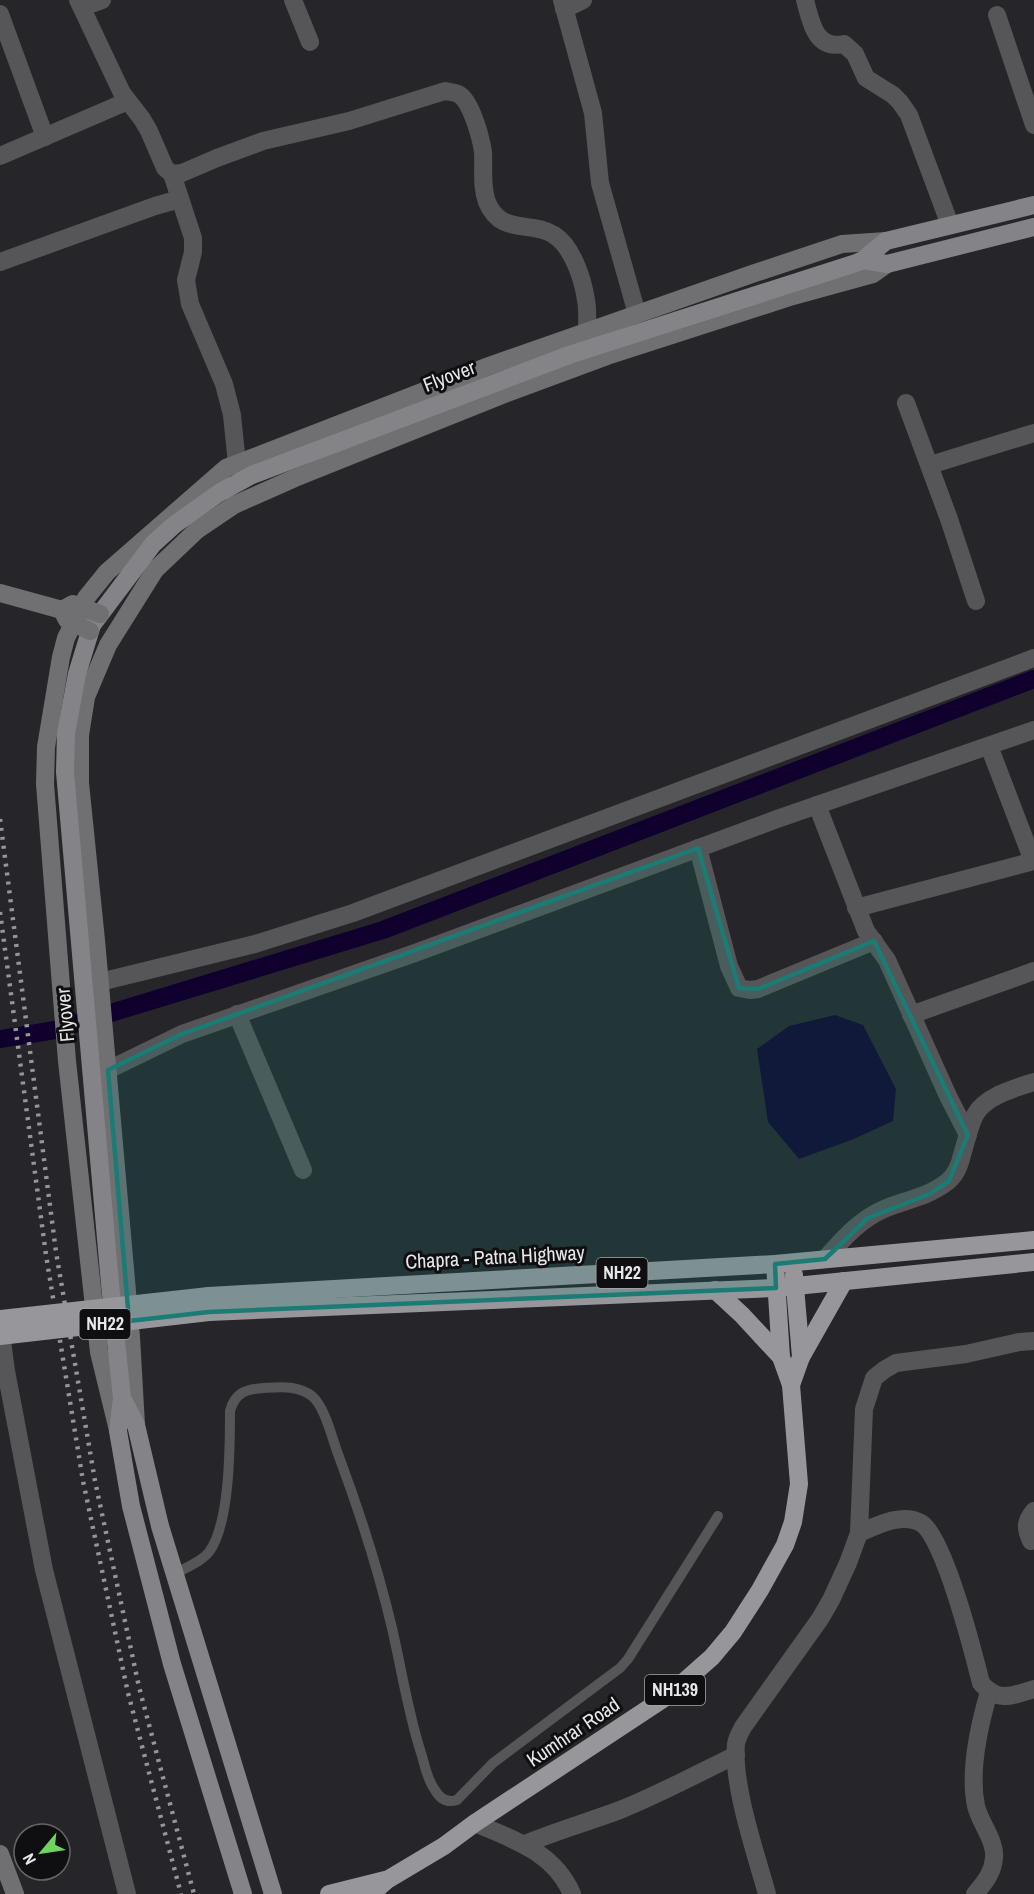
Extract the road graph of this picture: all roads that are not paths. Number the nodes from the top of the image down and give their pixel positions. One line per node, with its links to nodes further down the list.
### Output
1 (102, 0): 5 (street)
2 (293, 0): 9 (street)
3 (583, 0): 6 (street)
4 (805, 0): 17 (street)
5 (80, 3): 10 (street)
6 (563, 5): 23 (street)
7 (0, 14): 12 (street)
8 (997, 15): 11 (street)
9 (310, 42)
10 (128, 101): 12 (street); 14 (street)
11 (1034, 125)
12 (45, 137): 13 (street)
13 (0, 156)
14 (172, 174): 15 (street); 24 (street)
15 (180, 199): 20 (street); 27 (street)
16 (1034, 205): 17 (main road)
17 (950, 225): 19 (main road)
18 (1034, 226): 22 (main road)
19 (886, 241): 21 (main road, Flyover); 23 (street)
20 (0, 262)
21 (859, 262): 22 (main road, Flyover); 32 (main road, Flyover)
22 (887, 264): 43 (street)
23 (637, 314): 24 (street)
24 (587, 332): 27 (street)
25 (906, 403): 28 (street)
26 (1034, 433): 28 (street)
27 (237, 464): 67 (street)
28 (930, 465): 30 (street)
29 (0, 592): 31 (street)
30 (976, 601)
31 (62, 610): 32 (street, bridge); 33 (street, bridge)
32 (100, 614): 33 (main road, Flyover)
33 (90, 631): 67 (main road, Flyover)
34 (1034, 658): 43 (street)
35 (1034, 730): 36 (street)
36 (989, 746): 37 (street); 39 (street)
37 (817, 805): 38 (street); 40 (street)
38 (698, 848): 41 (street); 44 (street)
39 (1033, 861): 40 (street)
40 (856, 908): 41 (street)
41 (874, 941): 45 (street)
42 (1034, 971): 45 (street)
43 (100, 990): 46 (street)
44 (237, 1014): 46 (street); 49 (street)
45 (911, 1015): 48 (street)
46 (108, 1070): 67 (street)
47 (1034, 1082): 48 (street)
48 (968, 1135): 51 (street)
49 (303, 1170)
50 (1034, 1240): 51 (highway, Chapra - Patna Highway / NH22)
51 (825, 1259): 52 (highway, Chapra - Patna Highway / NH22)
52 (793, 1262): 54 (highway, Chapra - Patna Highway / NH22); 56 (highway, Kumhrar Road / NH139)
53 (1034, 1262): 55 (highway, NH22)
54 (774, 1264): 57 (highway, Kumhrar Road / NH139); 59 (highway, Chapra - Patna Highway / NH22)
55 (844, 1281): 56 (highway, NH22); 65 (highway)
56 (795, 1286): 57 (highway, NH22); 65 (highway, Kumhrar Road / NH139)
57 (776, 1288): 58 (highway, NH22); 64 (highway, Kumhrar Road / NH139)
58 (715, 1290): 59 (highway, NH22); 64 (highway)
59 (209, 1304): 60 (highway, NH22, bridge); 62 (highway, NH22, bridge)
60 (0, 1319)
61 (0, 1326): 81 (street)
62 (0, 1336)
63 (1034, 1341): 70 (street)
64 (781, 1357): 66 (highway, Kumhrar Road / NH139)
65 (801, 1357): 66 (highway, Kumhrar Road / NH139)
66 (790, 1386): 76 (highway, Kumhrar Road / NH139)
67 (127, 1428): 72 (main road); 82 (main road)
68 (1034, 1511): 71 (street)
69 (718, 1516): 72 (lane)
70 (859, 1533): 74 (street); 75 (street)
71 (1030, 1540)
72 (174, 1574): 83 (main road)
73 (1034, 1689): 74 (street)
74 (989, 1692): 88 (street)
75 (736, 1755): 77 (street); 87 (street)
76 (475, 1823): 77 (street); 79 (highway, Kumhrar Road / NH139)
77 (525, 1844): 86 (street)
78 (0, 1854): 80 (street)
79 (387, 1880): 84 (highway, Kumhrar Road / NH139); 85 (highway, Kumhrar Road / NH139)
80 (15, 1894)
81 (127, 1894)
82 (243, 1894)
83 (273, 1894)
84 (329, 1894)
85 (371, 1894)
86 (572, 1894)
87 (767, 1894)
88 (975, 1894)

